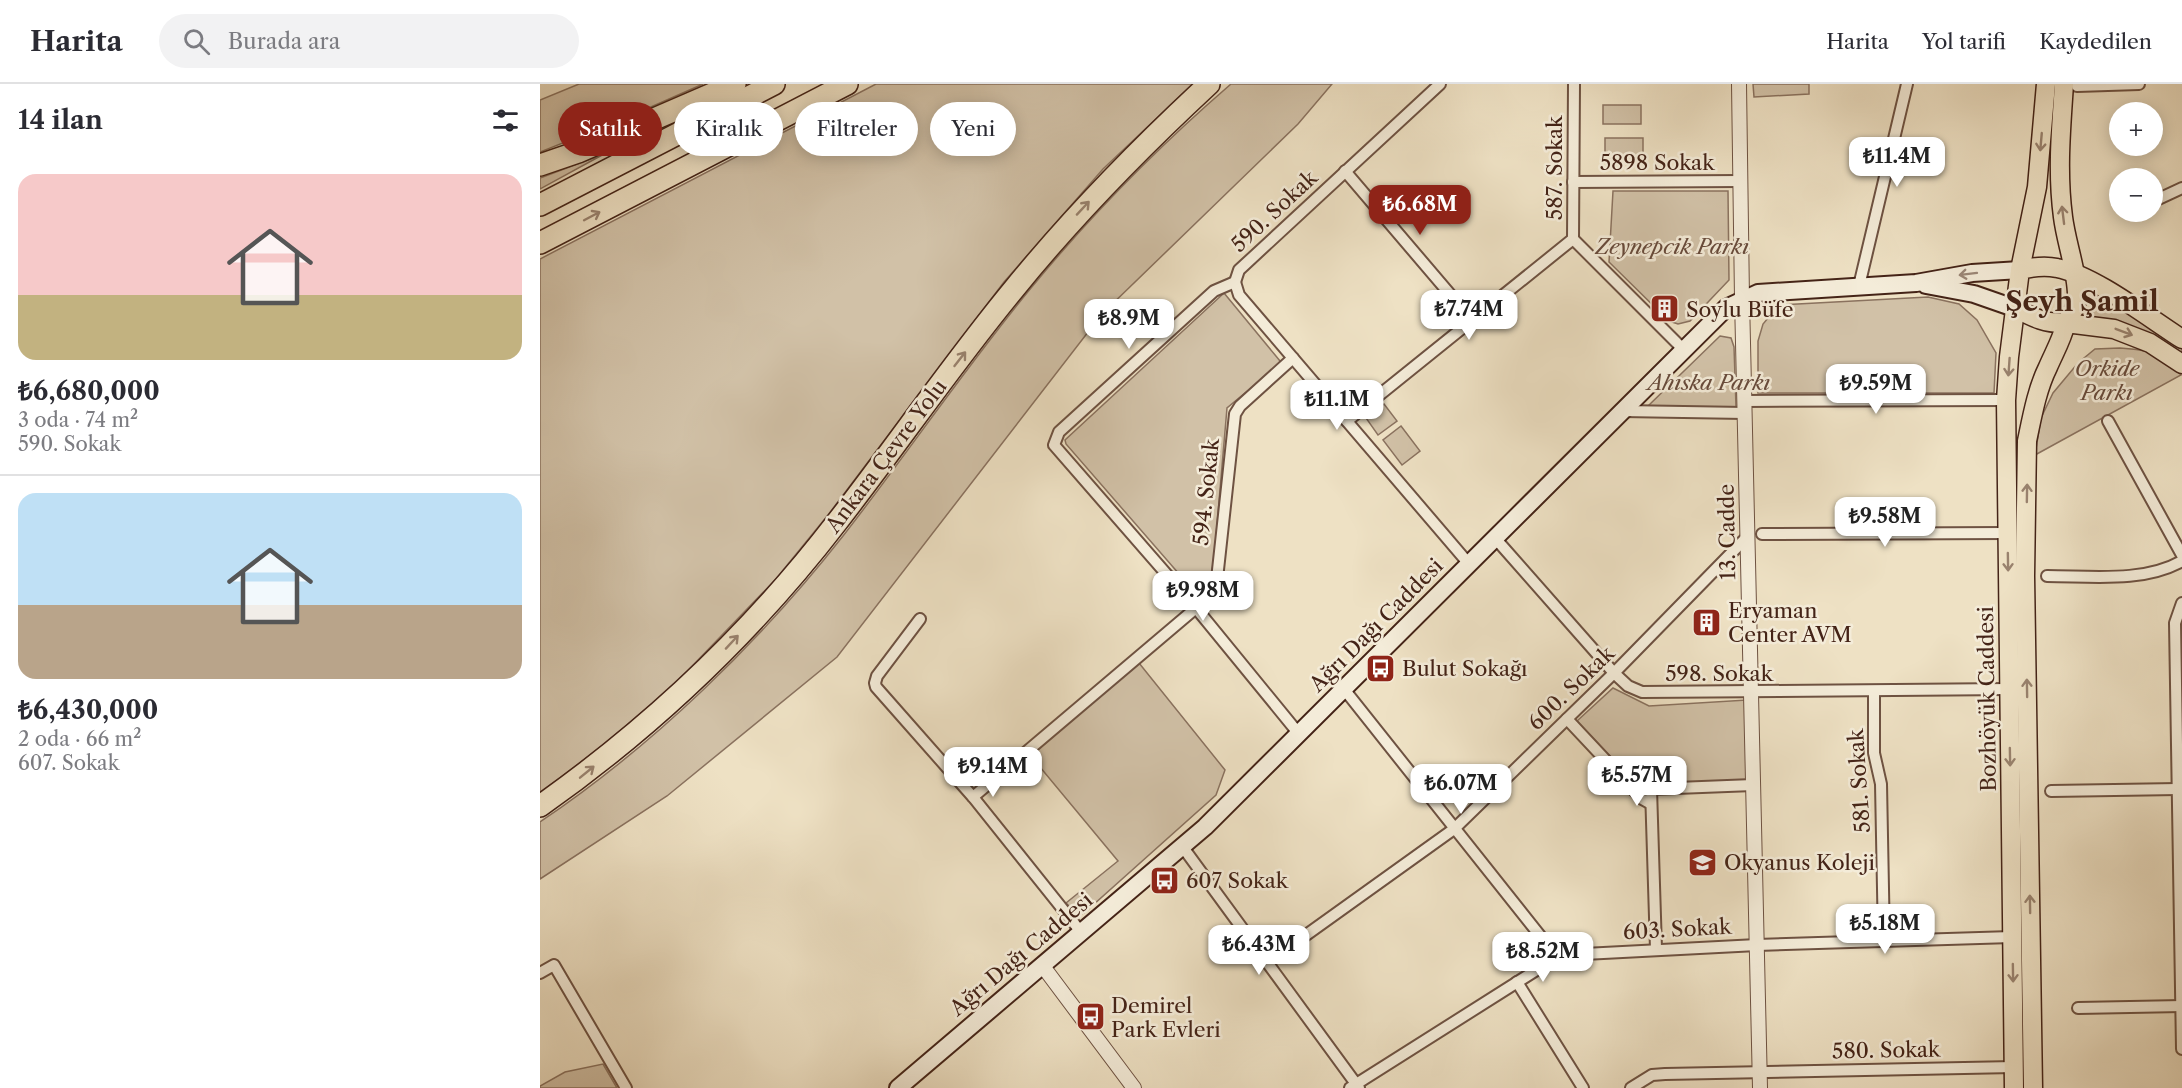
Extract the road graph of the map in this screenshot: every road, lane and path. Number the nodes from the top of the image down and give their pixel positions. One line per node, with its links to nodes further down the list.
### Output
1 (735, 84): 12 (highway)
2 (774, 84): 18 (highway)
3 (847, 84): 20 (highway, one-way to 3)
4 (1209, 84): 61 (highway, Ankara Çevre Yolu, one-way to 4)
5 (1440, 84): 13 (street, 590. Sokak)
6 (1574, 84): 15 (street, 587. Sokak)
7 (1739, 84): 14 (street, 13. Cadde)
8 (1907, 84): 25 (street)
9 (2046, 84): 21 (main road, one-way to 21)
10 (2139, 84): 11 (street)
11 (2070, 85): 22 (main road, one-way to 11)
12 (540, 165)
13 (1345, 171): 23 (street, 590. Sokak); 28 (street, 590. Sokak)
14 (1741, 181): 15 (street, 5898 Sokak); 26 (street, 13. Cadde)
15 (1574, 182): 19 (street, 587. Sokak)
16 (2182, 188): 17 (street)
17 (2163, 197)
18 (540, 206)
19 (1573, 239): 28 (street); 31 (street, 587. Sokak)
20 (540, 243)
21 (2020, 270): 22 (main road); 24 (main road, Ağrı Dağı Caddesi, one-way to 24); 27 (main road)
22 (2073, 272): 29 (main road); 30 (main road)
23 (1235, 282): 32 (street); 47 (street)
24 (1916, 283): 25 (main road, Ağrı Dağı Caddesi); 27 (main road, Ağrı Dağı Caddesi)
25 (1859, 286): 26 (main road, Ağrı Dağı Caddesi)
26 (1742, 299): 31 (main road, Ağrı Dağı Caddesi); 35 (street, 13. Cadde)
27 (2017, 309): 29 (main road); 34 (main road, Bozhöyük Caddesi, one-way to 34)
28 (1472, 320): 37 (street)
29 (2066, 323): 33 (main road, one-way to 33); 87 (main road, Bozhöyük Caddesi, one-way to 29)
30 (2182, 339)
31 (1684, 350): 36 (main road, Ağrı Dağı Caddesi)
32 (1293, 358): 37 (street); 47 (street, 594. Sokak)
33 (2182, 364)
34 (2006, 400): 35 (street); 39 (main road, Bozhöyük Caddesi)
35 (1745, 407): 36 (street); 40 (street, 13. Cadde)
36 (1622, 411): 41 (main road, Ağrı Dağı Caddesi)
37 (1347, 421): 44 (street)
38 (2108, 421): 42 (street)
39 (2008, 533): 40 (street); 51 (main road, Bozhöyük Caddesi, one-way to 51)
40 (1755, 535): 49 (street, 600. Sokak); 53 (street, 13. Cadde)
41 (1495, 538): 44 (main road, Ağrı Dağı Caddesi); 49 (street, 598. Sokak)
42 (2182, 555)
43 (2182, 561): 45 (street)
44 (1469, 564): 50 (main road, Ağrı Dağı Caddesi)
45 (2047, 576)
46 (2182, 603): 57 (street)
47 (1196, 608): 55 (street); 59 (street, 594. Sokak)
48 (920, 619): 59 (street)
49 (1614, 673): 53 (street, 598. Sokak); 54 (street, 600. Sokak)
50 (1344, 689): 55 (main road, Ağrı Dağı Caddesi); 62 (street)
51 (2010, 689): 52 (street, 598. Sokak); 65 (main road, Bozhöyük Caddesi, one-way to 65)
52 (1874, 690): 53 (street, 598. Sokak); 66 (street, 581. Sokak)
53 (1752, 692): 56 (street, 13. Cadde)
54 (1567, 719): 60 (street); 62 (street, 600. Sokak)
55 (1299, 734): 63 (main road, Ağrı Dağı Caddesi)
56 (1754, 785): 60 (street); 67 (street, 13. Cadde)
57 (2178, 789): 58 (street); 74 (street)
58 (2051, 791)
59 (974, 797): 64 (street)
60 (1651, 804): 68 (street)
61 (540, 806)
62 (1454, 829): 69 (street); 70 (street, 600. Sokak)
63 (1182, 846): 64 (main road, Ağrı Dağı Caddesi); 70 (street)
64 (1081, 932): 71 (main road, Ağrı Dağı Caddesi)
65 (2012, 937): 66 (street, 603. Sokak); 77 (main road, Bozhöyük Caddesi, one-way to 77)
66 (1884, 941): 67 (street, 603. Sokak)
67 (1757, 945): 68 (street, 603. Sokak); 78 (street, 13. Cadde)
68 (1656, 949): 69 (street, 603. Sokak)
69 (1557, 957): 73 (street, 603. Sokak)
70 (1268, 963): 79 (street)
71 (1042, 965): 81 (main road, Ağrı Dağı Caddesi); 82 (street)
72 (540, 973): 80 (street)
73 (1517, 982): 79 (street, 603. Sokak); 83 (street)
74 (2182, 1006): 75 (street); 76 (street)
75 (2078, 1008)
76 (2182, 1049)
77 (2014, 1067): 78 (street, 580. Sokak); 86 (main road, Bozhöyük Caddesi)
78 (1760, 1072): 84 (street, 580. Sokak); 85 (street, 13. Cadde)
79 (1355, 1087)
80 (626, 1088)
81 (898, 1088)
82 (1134, 1088)
83 (1583, 1088)
84 (1631, 1088)
85 (1760, 1088)
86 (2014, 1088)
87 (2033, 1088)

